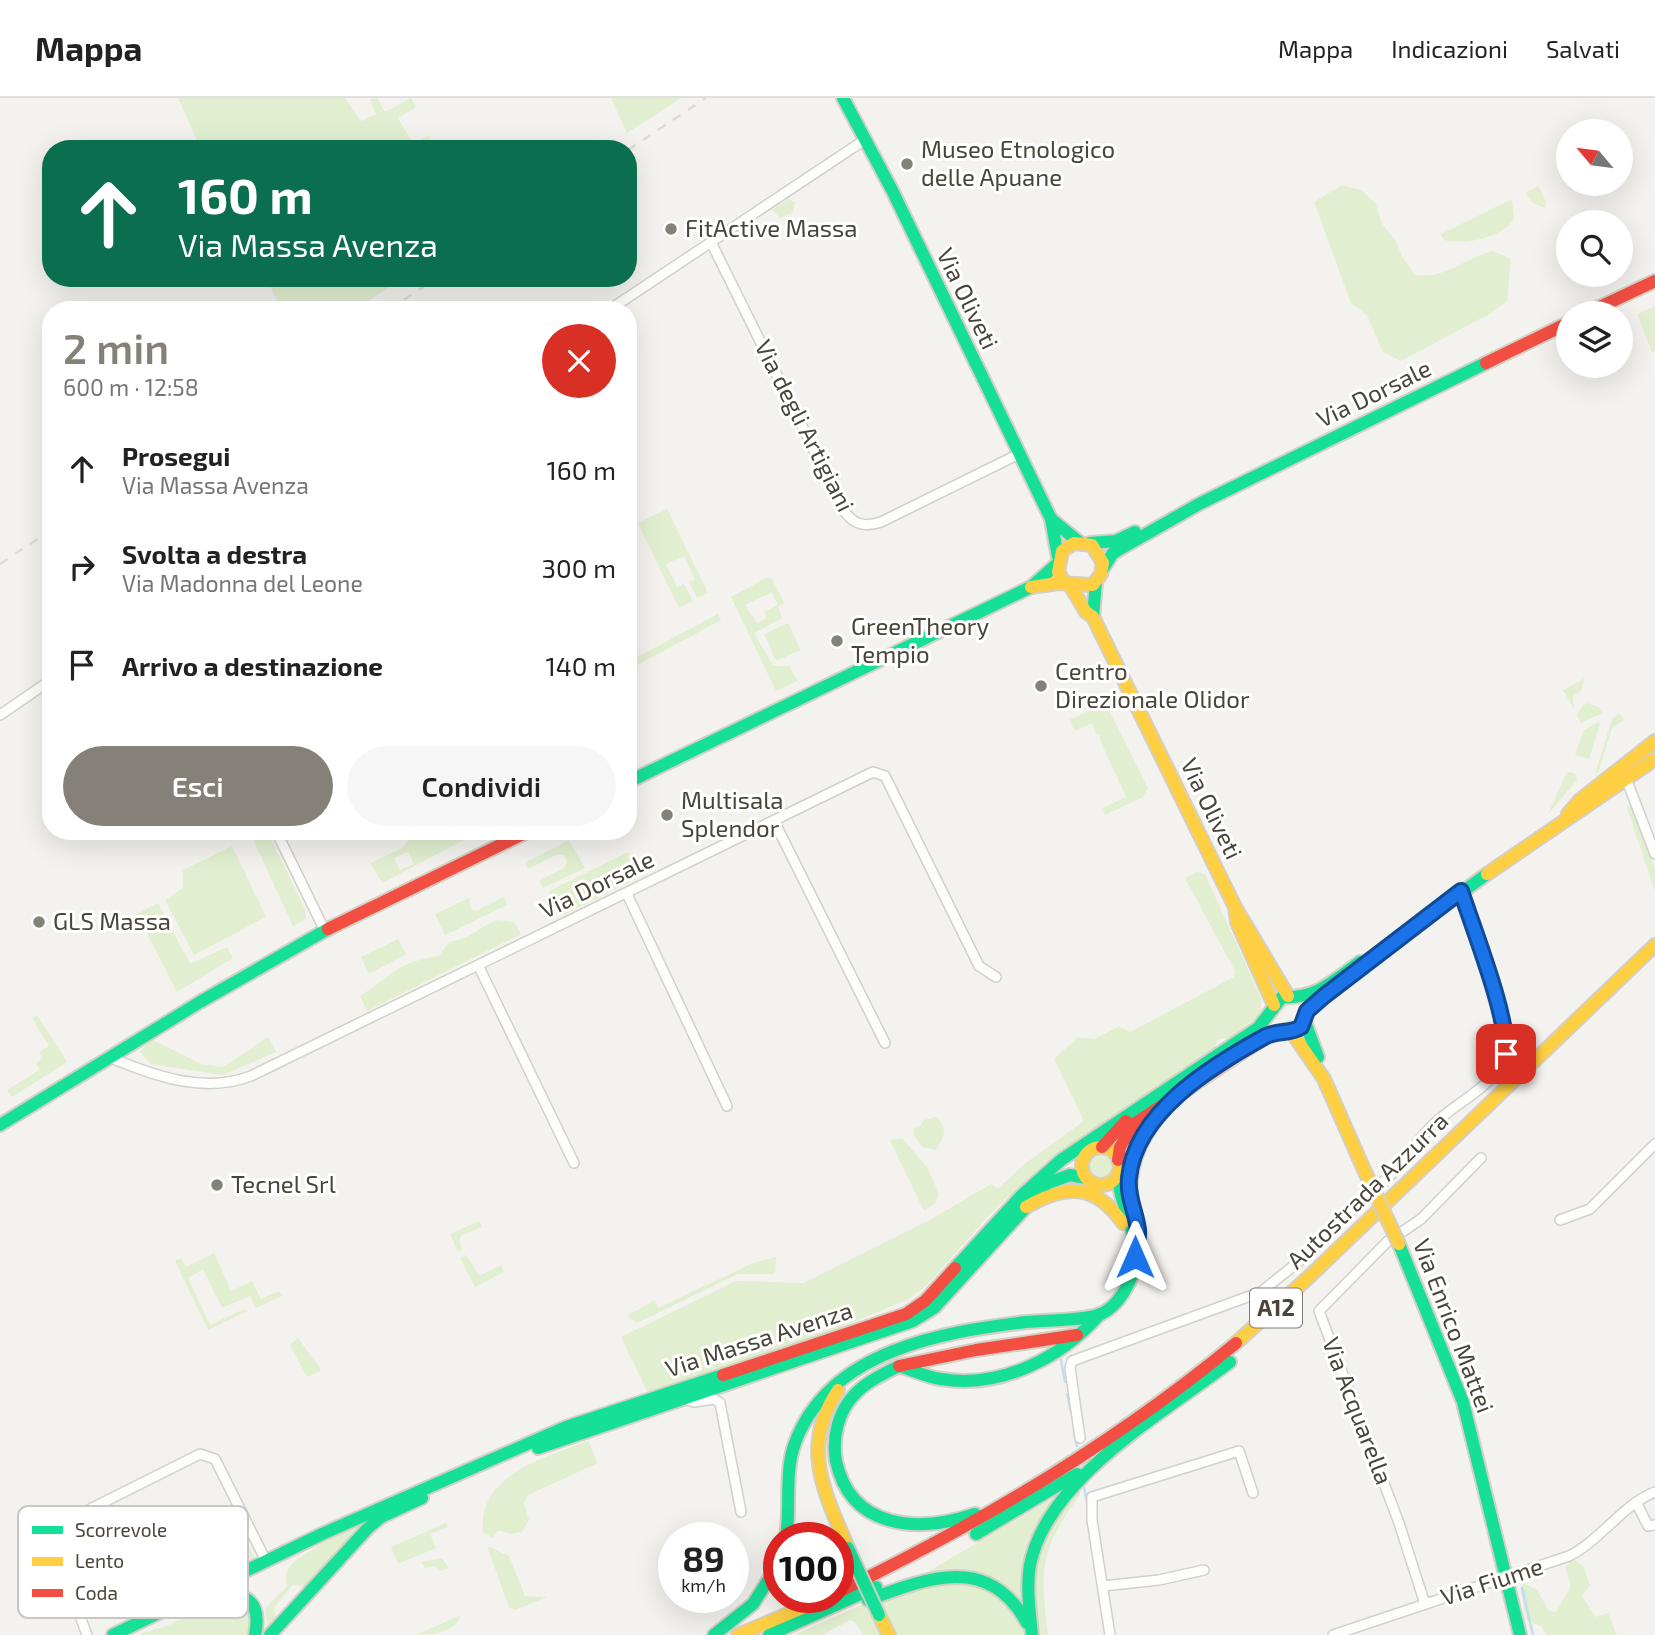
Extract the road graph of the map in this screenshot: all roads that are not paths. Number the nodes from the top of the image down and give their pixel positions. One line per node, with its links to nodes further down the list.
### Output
1 (843, 98): 2 (main road, Via Oliveti)
2 (866, 139): 3 (street); 8 (main road, Via Oliveti)
3 (711, 242): 5 (street); 8 (street, Via degli Artigiani)
4 (1655, 281): 6 (main road)
5 (622, 301)
6 (1612, 301)
7 (1556, 329): 9 (main road, Via Dorsale)
8 (1019, 454): 10 (main road, Via Oliveti)
9 (1199, 504): 11 (main road, Via Dorsale); 13 (main road, Via Dorsale)
10 (1051, 519): 11 (main road, Via Oliveti); 12 (main road, Via Oliveti)
11 (1082, 542): 12 (main road); 13 (main road)
12 (1057, 561): 14 (main road); 15 (main road)
13 (1099, 576): 14 (main road); 16 (main road)
14 (1068, 585): 15 (main road); 16 (main road, Via Oliveti)
15 (1031, 587): 22 (main road)
16 (1093, 617): 31 (main road, Via Oliveti)
17 (42, 686): 18 (street)
18 (0, 715)
19 (1655, 741): 21 (main road, Via Massa Avenza)
20 (1655, 759): 23 (main road, Via Massa Avenza)
21 (1617, 770): 23 (street); 23 (street); 24 (main road, Via Massa Avenza)
22 (637, 778)
23 (1627, 780): 24 (main road, Via Massa Avenza); 28 (street)
24 (1564, 820): 29 (main road, Via Massa Avenza)
25 (774, 821): 30 (street, Via Dorsale); 37 (street, Via Dorsale); 42 (street)
26 (280, 840): 32 (street)
27 (511, 840): 32 (main road)
28 (1655, 854)
29 (1461, 891): 35 (main road, Via Massa Avenza); 58 (street)
30 (627, 894): 36 (street, Via Dorsale); 47 (street)
31 (1235, 907): 38 (main road, Via Oliveti); 39 (main road, Via Oliveti)
32 (325, 931): 43 (main road)
33 (1655, 945): 72 (main road, Autostrada Azzurra / A12)
34 (1655, 960): 71 (main road, Autostrada Azzurra / A12)
35 (1366, 961): 38 (main road, Via Massa Avenza); 40 (main road, Via Massa Avenza)
36 (479, 967): 43 (street, Via Dorsale); 54 (street)
37 (996, 976)
38 (1293, 997): 39 (main road, Via Massa Avenza); 40 (main road)
39 (1273, 1009): 41 (main road); 46 (main road, Via Massa Avenza)
40 (1306, 1017): 41 (main road, Via Massa Avenza); 44 (main road, Via Enrico Mattei)
41 (1287, 1030): 44 (main road, Via Enrico Mattei); 45 (main road, Via Massa Avenza)
42 (885, 1043)
43 (109, 1057): 48 (main road)
44 (1325, 1084): 62 (main road, Via Enrico Mattei, bridge)
45 (1184, 1090): 52 (main road, Via Massa Avenza); 63 (main road)
46 (1151, 1101): 50 (main road); 56 (main road, Via Massa Avenza)
47 (727, 1106)
48 (0, 1125)
49 (1655, 1144): 61 (street)
50 (1102, 1147): 52 (main road); 53 (main road)
51 (1481, 1158): 62 (street, Via Acquarella)
52 (1118, 1160): 55 (main road)
53 (1083, 1161): 56 (main road); 57 (main road)
54 (574, 1163)
55 (1118, 1175): 57 (main road); 63 (main road)
56 (1040, 1178): 69 (main road, Via Massa Avenza)
57 (1091, 1181): 60 (main road, Via Massa Avenza); 63 (main road)
58 (1379, 1185)
59 (1367, 1195): 70 (street)
60 (1026, 1207): 63 (main road); 69 (main road, Via Massa Avenza)
61 (1560, 1220)
62 (1396, 1239): 85 (main road, Via Enrico Mattei); 90 (street, Via Acquarella)
63 (1135, 1247): 64 (main road)
64 (1100, 1314): 65 (main road); 67 (main road)
65 (1080, 1335): 66 (main road); 66 (main road)
66 (899, 1366): 68 (main road); 72 (main road)
67 (859, 1367): 68 (main road); 79 (main road)
68 (843, 1385): 102 (main road, bridge)
69 (682, 1393): 78 (street); 82 (main road, Via Massa Avenza); 95 (main road, Via Massa Avenza)
70 (1080, 1438)
71 (1118, 1448): 101 (main road, A12); 103 (main road)
72 (1047, 1480): 86 (main road, Autostrada Azzurra / A12)
73 (1655, 1492): 75 (street, Via Fiume)
74 (1253, 1493): 87 (street)
75 (1636, 1502): 80 (street); 85 (street, Via Fiume)
76 (96, 1506): 77 (street)
77 (238, 1506)
78 (741, 1512)
79 (787, 1522)
80 (1655, 1525)
81 (248, 1527): 82 (street)
82 (265, 1561): 83 (main road, Via Massa Avenza)
83 (248, 1569)
84 (1204, 1570): 87 (street)
85 (1507, 1579): 90 (street, Via Fiume); 106 (main road, Via Enrico Mattei)
86 (854, 1584)
87 (1103, 1586): 104 (street)
88 (763, 1591): 99 (main road)
89 (248, 1602): 98 (main road)
90 (1425, 1604): 105 (street, Via Fiume)
91 (790, 1613): 100 (main road)
92 (81, 1618): 96 (street)
93 (147, 1618): 94 (main road); 97 (main road)
94 (166, 1618)
95 (273, 1633)
96 (87, 1635)
97 (113, 1635)
98 (255, 1635)
99 (714, 1635)
100 (738, 1635)
101 (769, 1635): 103 (main road)
102 (889, 1635)
103 (1031, 1635)
104 (1110, 1635)
105 (1332, 1635)
106 (1520, 1635)

